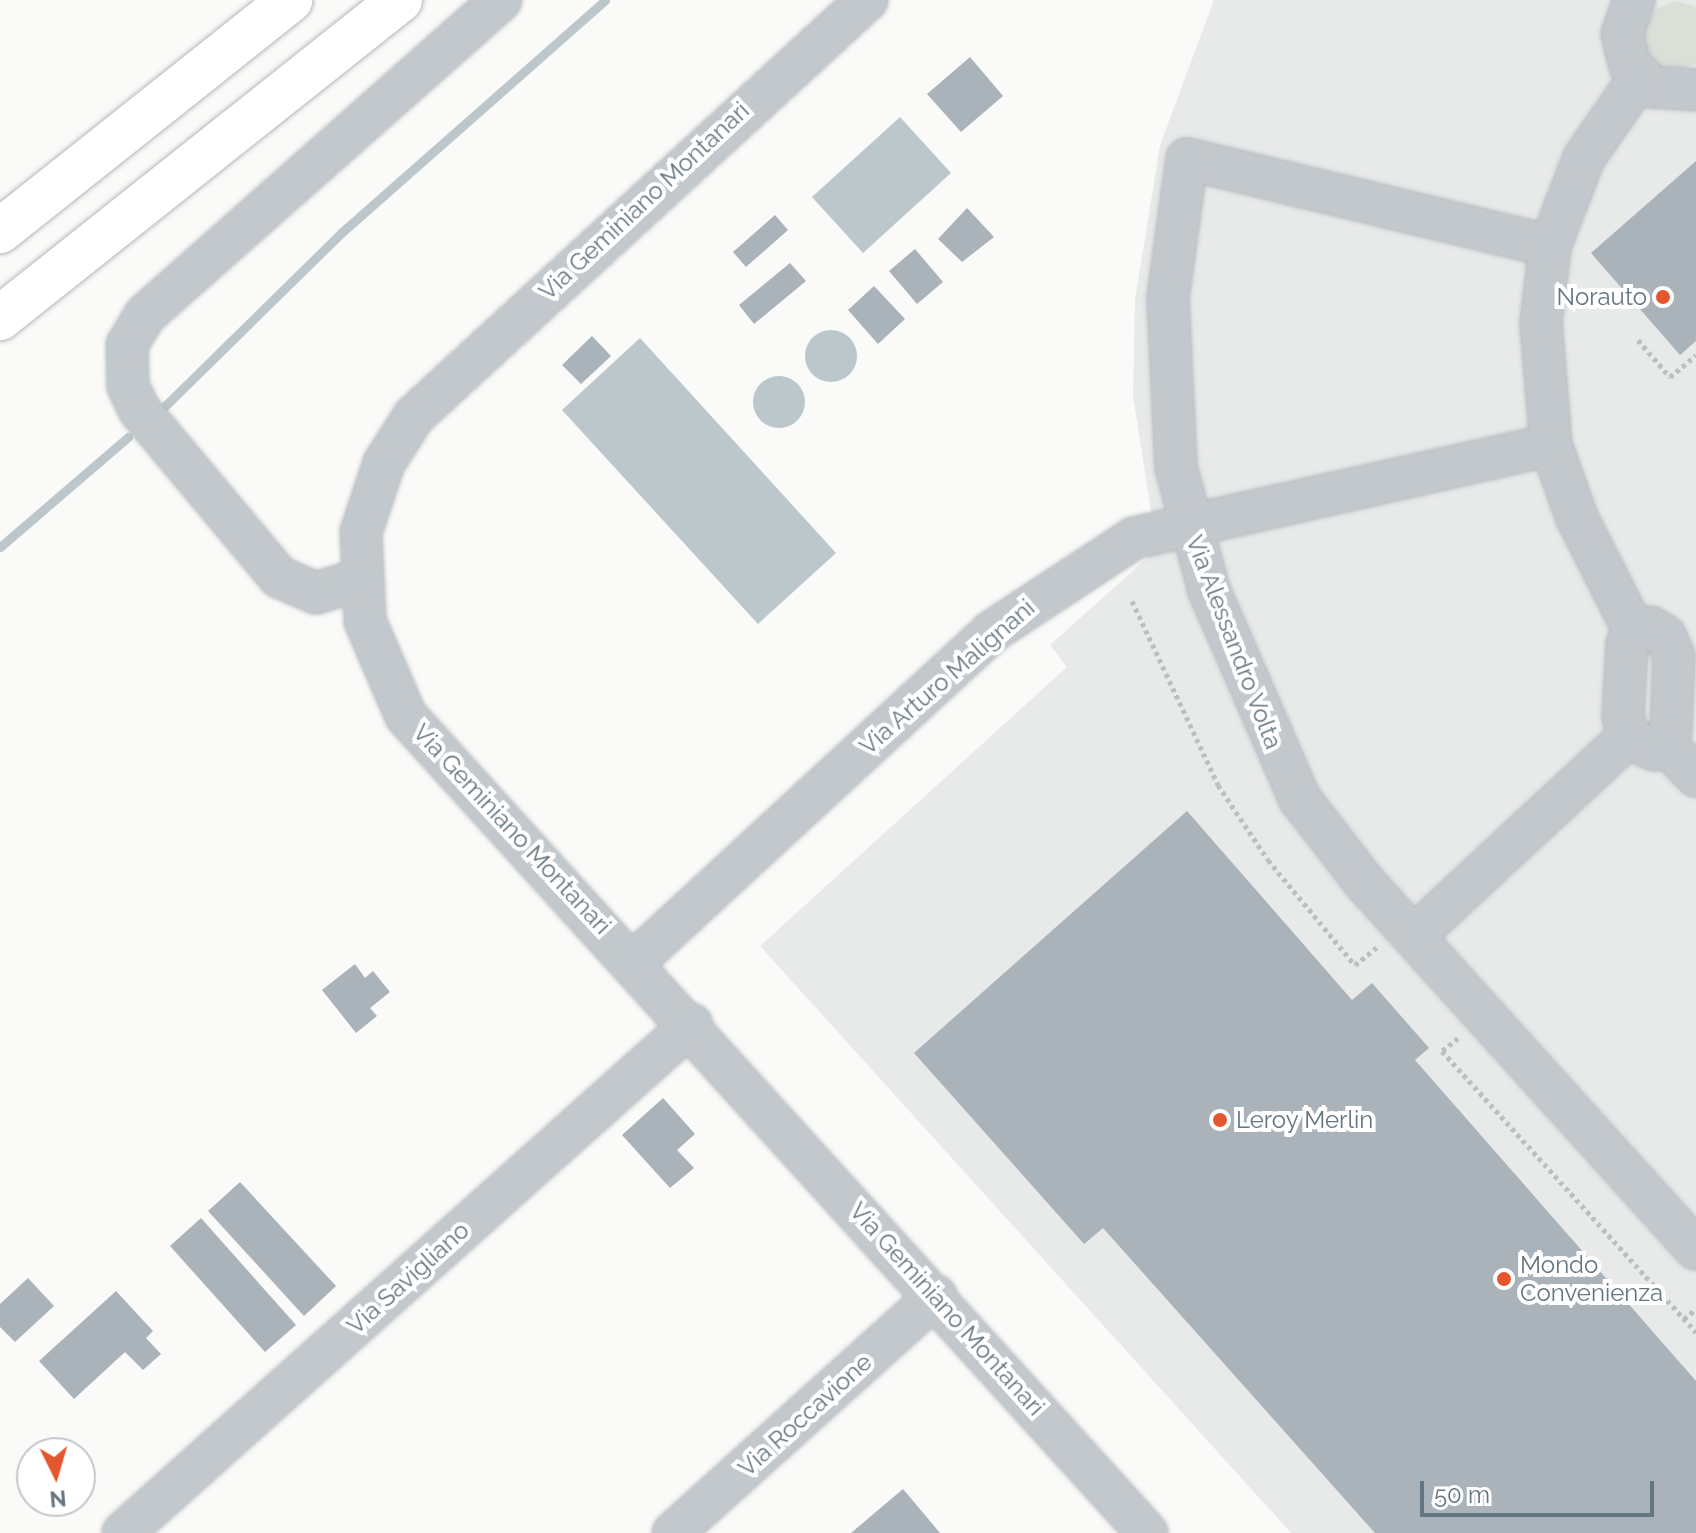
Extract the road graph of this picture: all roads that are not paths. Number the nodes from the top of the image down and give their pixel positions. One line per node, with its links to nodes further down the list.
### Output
1 (290, 0): 8 (highway)
2 (400, 0): 10 (highway)
3 (501, 0): 15 (street)
4 (867, 0): 15 (street, Via Geminiano Montanari)
5 (1634, 0): 6 (street)
6 (1640, 77): 7 (street); 9 (street)
7 (1696, 90)
8 (0, 231)
9 (1550, 246): 13 (street); 14 (street, Via Alessandro Volta)
10 (89, 251): 11 (highway); 12 (highway)
11 (0, 318)
12 (0, 331)
13 (1551, 445): 14 (street, Via Arturo Malignani); 16 (street)
14 (1189, 523): 20 (street, Via Alessandro Volta); 21 (street, Via Arturo Malignani)
15 (359, 580): 21 (street, Via Geminiano Montanari)
16 (1633, 629): 17 (street); 18 (street)
17 (1685, 650): 18 (street)
18 (1647, 740): 19 (street); 20 (street)
19 (1696, 776)
20 (1401, 947): 23 (street, Via Alessandro Volta)
21 (635, 961): 22 (street, Via Geminiano Montanari)
22 (692, 1024): 24 (street, Via Geminiano Montanari); 25 (street, Via Savigliano)
23 (1696, 1249)
24 (936, 1296): 26 (street, Via Roccavione); 27 (street, Via Geminiano Montanari)
25 (123, 1533)
26 (673, 1533)
27 (1147, 1533)

